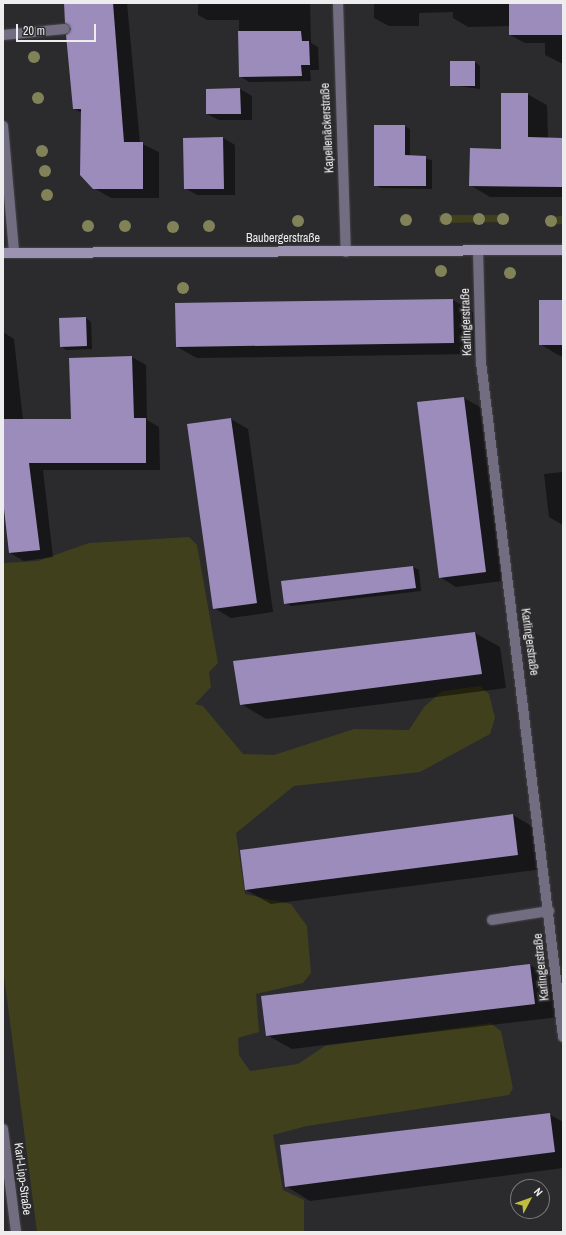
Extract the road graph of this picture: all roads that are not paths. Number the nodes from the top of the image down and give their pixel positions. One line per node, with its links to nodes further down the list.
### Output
1 (338, 3): 7 (street, Kapellenäckerstraße)
2 (65, 29): 3 (street)
3 (3, 35)
4 (3, 126): 9 (street)
5 (478, 250): 6 (street, Baubergerstraße); 7 (street, Baubergerstraße); 10 (street, Karlingerstraße)
6 (563, 250)
7 (346, 252): 9 (street, Baubergerstraße)
8 (3, 253): 9 (street, Baubergerstraße)
9 (14, 253)
10 (549, 911): 11 (street); 12 (street, Karlingerstraße)
11 (492, 920)
12 (563, 1037)
13 (3, 1129): 14 (street, Karl-Lipp-Straße)
14 (16, 1232)

